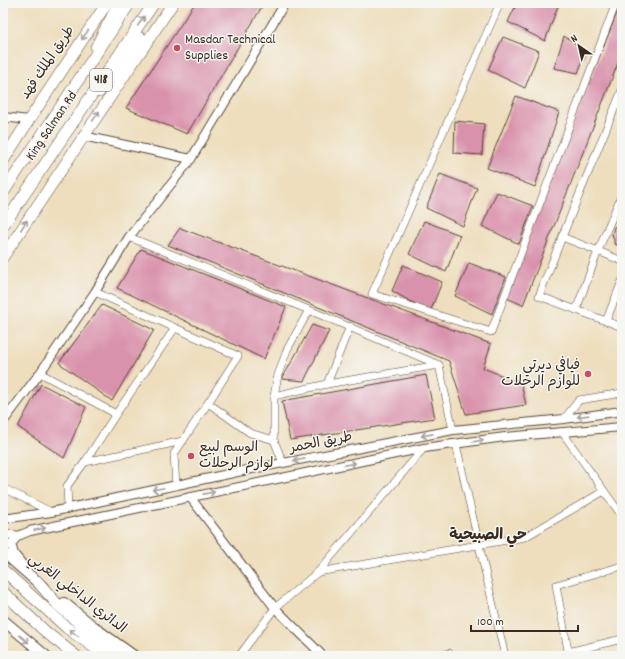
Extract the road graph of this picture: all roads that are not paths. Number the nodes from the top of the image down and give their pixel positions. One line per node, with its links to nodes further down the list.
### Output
1 (107, 3): 13 (main road, طريق الملك فهد, one-way to 13)
2 (119, 3): 10 (main road)
3 (130, 3): 10 (main road, King Salman Rd / 418)
4 (154, 3): 16 (main road, King Salman Rd / 418, one-way to 4)
5 (168, 3): 16 (main road)
6 (173, 3): 14 (main road, one-way to 6)
7 (285, 3): 17 (street)
8 (500, 3): 9 (street)
9 (616, 3)
10 (81, 76): 19 (main road, King Salman Rd / 418)
11 (622, 90): 22 (street)
12 (3, 117): 13 (street)
13 (29, 120): 15 (main road, طريق الملك فهد)
14 (83, 136): 17 (street); 25 (main road, one-way to 14)
15 (6, 150): 18 (main road, طريق الملك فهد)
16 (49, 158): 21 (main road, King Salman Rd / 418)
17 (191, 159): 23 (street)
18 (3, 161)
19 (3, 193)
20 (622, 194): 24 (street)
21 (3, 226)
22 (562, 236): 24 (street); 30 (street)
23 (129, 237): 28 (street); 29 (street)
24 (598, 251): 26 (street); 30 (street)
25 (3, 257)
26 (622, 261)
27 (622, 282): 31 (street)
28 (94, 292): 34 (street); 36 (street)
29 (309, 310): 32 (street); 39 (street)
30 (576, 310): 31 (street)
31 (606, 321): 33 (street)
32 (350, 326): 35 (street); 37 (street)
33 (622, 327)
34 (175, 328): 40 (street); 42 (street)
35 (439, 365): 37 (street); 46 (street)
36 (40, 373): 42 (street); 44 (street)
37 (327, 384): 39 (street)
38 (622, 393): 43 (street)
39 (274, 396): 48 (street)
40 (208, 403): 48 (street); 49 (street)
41 (622, 411): 43 (street, طريق الحمر, one-way to 43)
42 (116, 414): 52 (street)
43 (564, 419): 46 (street, طريق الحمر)
44 (3, 422)
45 (622, 427): 47 (street, طريق الحمر)
46 (453, 430): 53 (street, طريق الحمر, one-way to 53)
47 (562, 432): 50 (street, طريق الحمر, one-way to 47); 56 (street)
48 (274, 440): 53 (street)
49 (183, 441): 52 (street); 54 (street)
50 (456, 444): 51 (street, طريق الحمر); 66 (street)
51 (424, 448): 57 (street, طريق الحمر, one-way to 51); 70 (street)
52 (85, 462): 58 (street)
53 (283, 463): 54 (street, طريق الحمر)
54 (176, 486): 58 (street, طريق الحمر, one-way to 58)
55 (3, 488): 59 (street)
56 (604, 492): 60 (street); 66 (street)
57 (190, 497): 65 (street, طريق الحمر, one-way to 57); 73 (street)
58 (68, 509): 59 (street, طريق الحمر)
59 (51, 512): 61 (street, طريق الحمر)
60 (622, 516)
61 (14, 518): 62 (street, طريق الحمر); 63 (street)
62 (3, 519)
63 (3, 526)
64 (3, 530): 65 (street)
65 (18, 536): 71 (street)
66 (478, 545): 70 (street); 86 (street)
67 (3, 552): 71 (main road, الدائري الداخلي الغربي)
68 (622, 566): 76 (street)
69 (3, 570): 79 (main road, one-way to 69)
70 (318, 572): 73 (street)
71 (36, 582): 80 (main road); 81 (main road, الدائري الداخلي الغربي)
72 (3, 592): 78 (main road)
73 (276, 608): 82 (street); 83 (street)
74 (3, 620): 77 (main road, one-way to 77)
75 (622, 639): 76 (street)
76 (569, 654)
77 (46, 656)
78 (76, 656)
79 (106, 656)
80 (117, 656)
81 (134, 656)
82 (239, 656)
83 (323, 656)
84 (441, 656): 85 (street)
85 (450, 656)
86 (505, 656)

